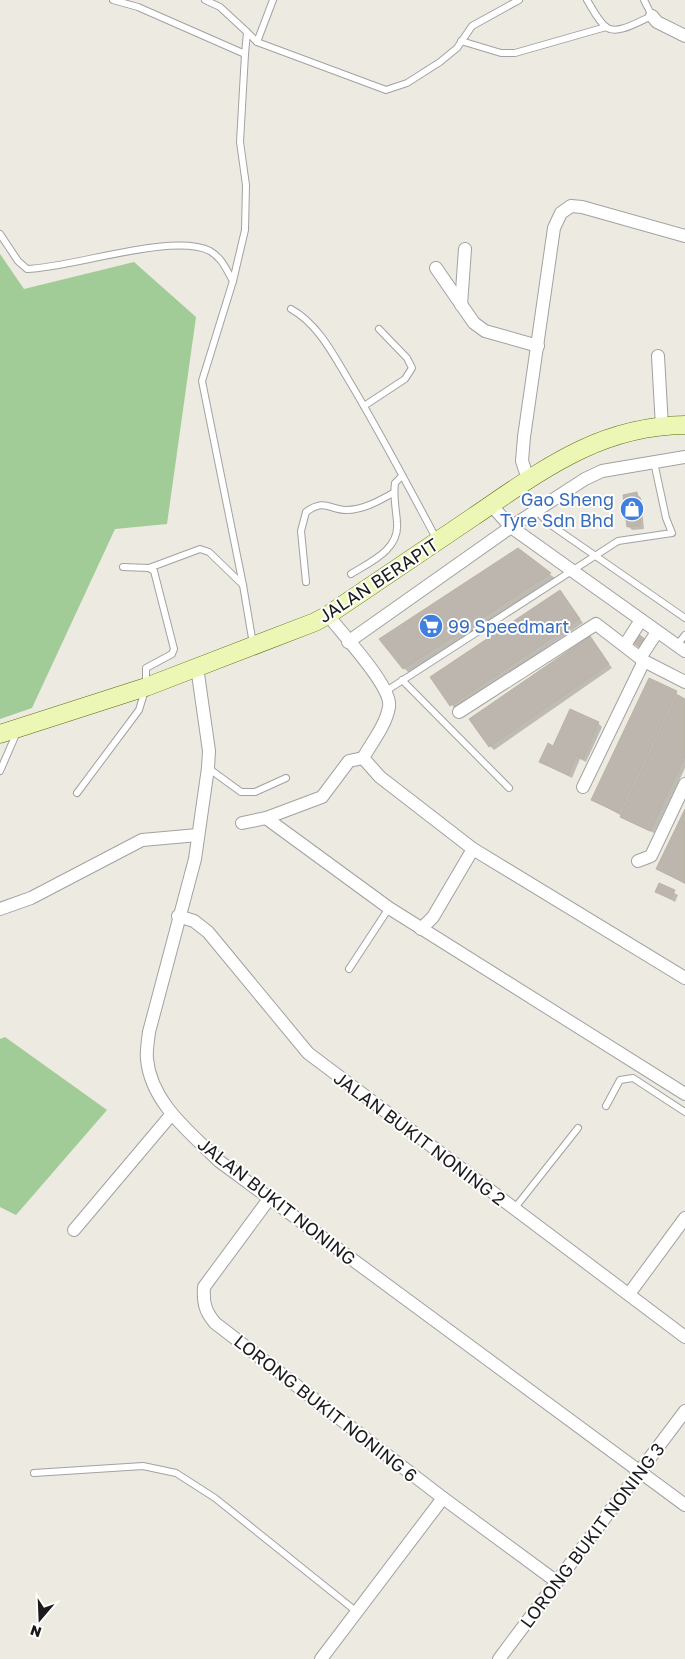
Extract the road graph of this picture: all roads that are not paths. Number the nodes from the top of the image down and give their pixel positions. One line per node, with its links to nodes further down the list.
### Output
1 (113, 0): 13 (lane)
2 (205, 0): 9 (lane)
3 (272, 0): 11 (lane)
4 (519, 0): 12 (lane)
5 (587, 0): 8 (lane)
6 (644, 0): 7 (lane)
7 (652, 16): 8 (lane); 10 (street)
8 (606, 27): 12 (lane)
9 (247, 32): 11 (lane); 13 (lane)
10 (685, 36)
11 (257, 42): 12 (lane)
12 (461, 42)
13 (245, 54): 18 (lane)
14 (0, 234): 18 (lane)
15 (685, 236): 22 (street)
16 (465, 249): 19 (street)
17 (436, 268): 19 (street)
18 (233, 281): 42 (lane)
19 (461, 305): 22 (street)
20 (292, 309): 24 (lane)
21 (379, 329): 24 (lane)
22 (538, 346): 30 (street)
23 (658, 356): 26 (street)
24 (364, 406): 29 (lane)
25 (685, 425): 26 (main road, JALAN BERAPIT)
26 (662, 427): 30 (main road, JALAN BERAPIT)
27 (685, 457): 28 (street)
28 (654, 462): 33 (street); 36 (lane)
29 (402, 476): 31 (lane); 35 (lane)
30 (528, 479): 32 (main road, JALAN BERAPIT)
31 (393, 493): 40 (lane); 41 (lane)
32 (491, 505): 34 (street); 35 (main road, JALAN BERAPIT)
33 (537, 511): 34 (street); 36 (lane)
34 (511, 528): 39 (street); 48 (street)
35 (437, 541): 43 (main road, JALAN BERAPIT)
36 (595, 556): 39 (lane); 44 (lane)
37 (123, 567): 38 (lane)
38 (149, 568): 42 (lane); 56 (lane)
39 (572, 571): 45 (street); 54 (lane)
40 (351, 574)
41 (306, 582)
42 (243, 585): 49 (lane)
43 (328, 616): 48 (street); 49 (main road, JALAN BERAPIT)
44 (685, 618)
45 (641, 620): 46 (street); 50 (street)
46 (657, 632): 51 (street); 52 (street)
47 (685, 635): 51 (lane)
48 (348, 642): 57 (street)
49 (253, 645): 53 (main road, JALAN BERAPIT)
50 (625, 645): 52 (street); 58 (street)
51 (681, 648)
52 (642, 659): 55 (street); 66 (street)
53 (197, 667): 56 (main road, JALAN BERAPIT); 62 (street, JALAN BUKIT NONING)
54 (402, 680): 57 (lane); 67 (lane)
55 (685, 682)
56 (146, 687): 59 (main road, JALAN BERAPIT); 68 (lane)
57 (386, 691): 61 (street)
58 (459, 712)
59 (19, 728): 60 (main road, JALAN BERAPIT); 63 (lane)
60 (0, 734)
61 (363, 758): 69 (street); 72 (street)
62 (208, 768): 64 (lane); 71 (street, JALAN BUKIT NONING)
63 (0, 771)
64 (286, 778)
65 (685, 784): 73 (street)
66 (583, 787)
67 (508, 788)
68 (77, 793)
69 (266, 818): 70 (street); 74 (street)
70 (242, 824)
71 (198, 835): 75 (street); 76 (street, JALAN BUKIT NONING)
72 (473, 849): 77 (street); 79 (street)
73 (638, 862)
74 (389, 908): 77 (street); 78 (lane)
75 (0, 909)
76 (178, 916): 84 (street, JALAN BUKIT NONING); 87 (street, JALAN BUKIT NONING 2)
77 (421, 928): 80 (street)
78 (349, 969)
79 (685, 978)
80 (681, 1092): 81 (lane)
81 (669, 1102): 82 (lane); 83 (lane)
82 (606, 1106)
83 (685, 1112)
84 (171, 1115): 86 (street, JALAN BUKIT NONING); 89 (street)
85 (578, 1128): 87 (lane)
86 (269, 1199): 94 (street, JALAN BUKIT NONING); 95 (street, LORONG BUKIT NONING 6)
87 (514, 1209): 90 (street, JALAN BUKIT NONING 2)
88 (685, 1218): 90 (street)
89 (74, 1230)
90 (629, 1294): 91 (street, JALAN BUKIT NONING 2)
91 (685, 1337)
92 (685, 1411): 94 (street, LORONG BUKIT NONING 3)
93 (34, 1472): 98 (lane)
94 (639, 1472): 96 (street, JALAN BUKIT NONING); 97 (street, LORONG BUKIT NONING 3)
95 (443, 1498): 97 (street, LORONG BUKIT NONING 6); 98 (street)
96 (685, 1504)
97 (557, 1582): 100 (street, LORONG BUKIT NONING 3)
98 (357, 1612): 99 (street)
99 (322, 1659)
100 (499, 1659)

